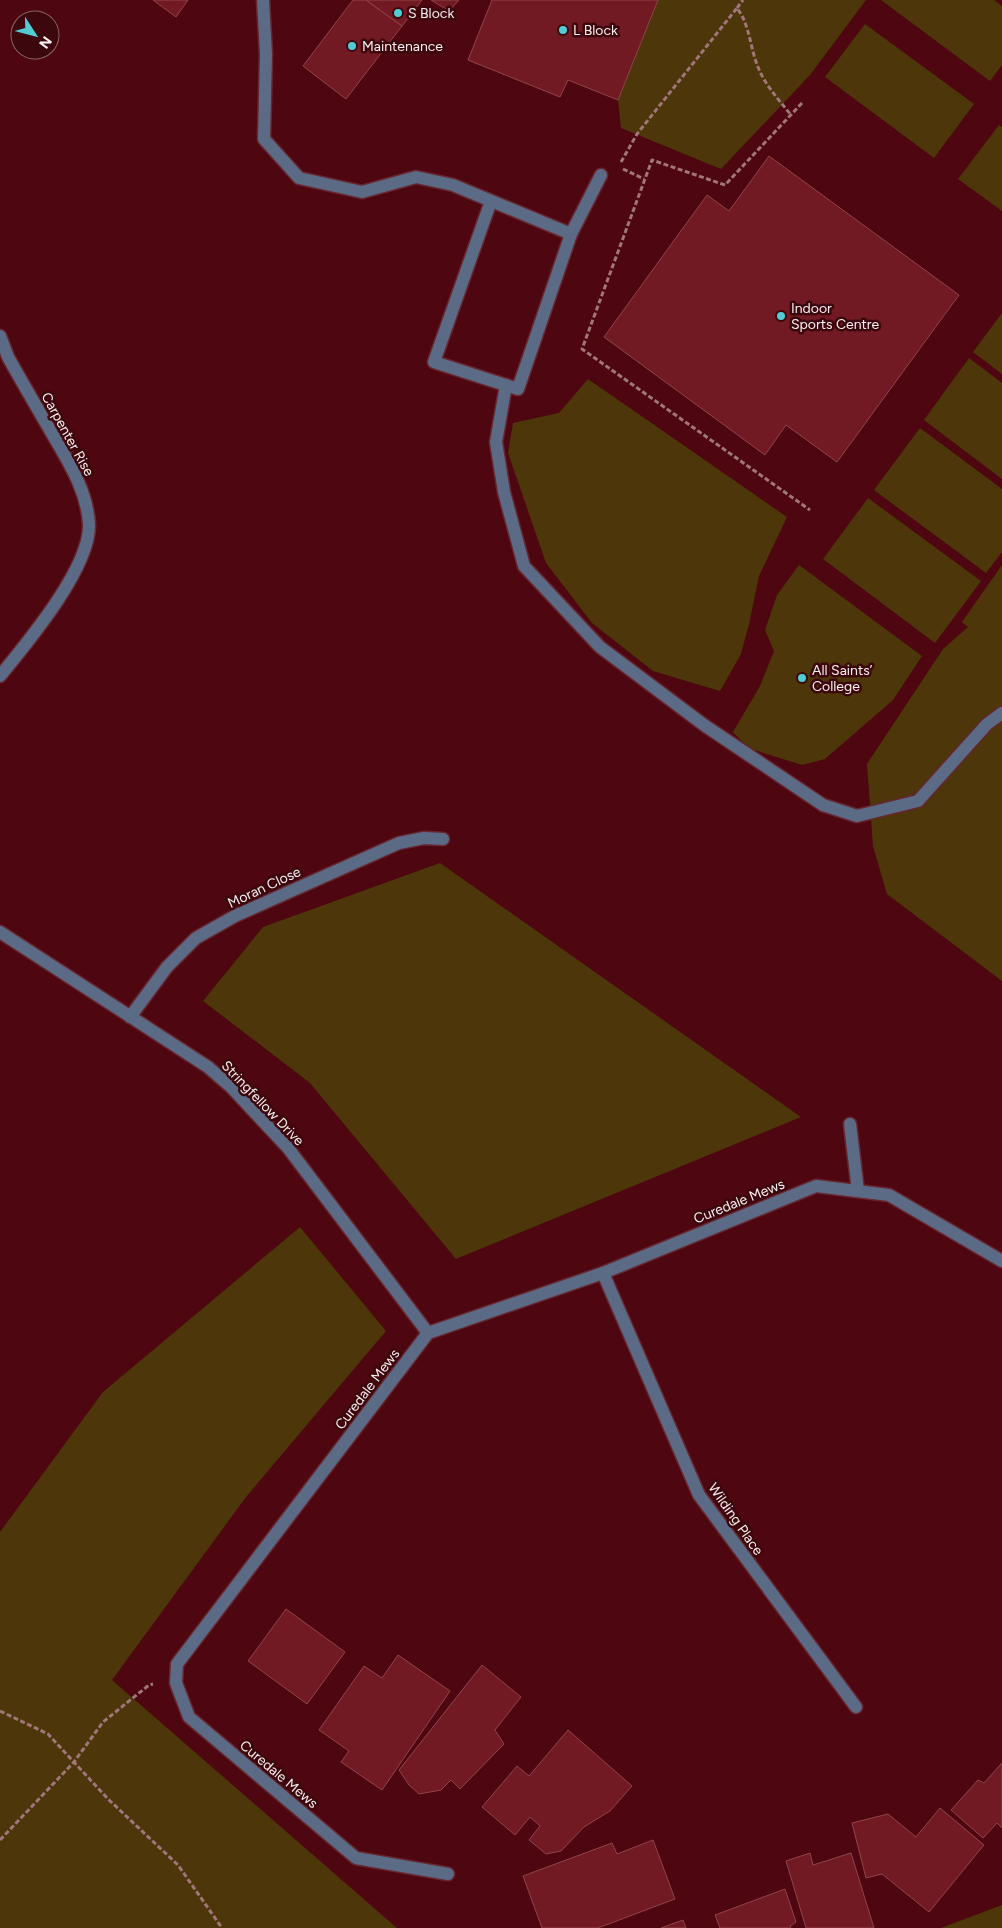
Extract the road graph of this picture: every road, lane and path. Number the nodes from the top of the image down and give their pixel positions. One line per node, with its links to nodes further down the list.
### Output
1 (262, 0): 8 (street)
2 (743, 0): 3 (path)
3 (737, 8): 5 (path); 7 (path)
4 (802, 103): 5 (path)
5 (791, 114): 7 (path)
6 (601, 175): 9 (street)
7 (644, 179): 12 (path)
8 (491, 201): 9 (street); 11 (street)
9 (571, 234): 11 (street)
10 (0, 336): 13 (street, Carpenter Rise)
11 (506, 385): 14 (street)
12 (810, 510)
13 (0, 676)
14 (1002, 712)
15 (444, 839): 17 (street, Moran Close)
16 (0, 932): 17 (street, Stringfellow Drive)
17 (130, 1017): 22 (street, Stringfellow Drive)
18 (850, 1124): 19 (street)
19 (858, 1191): 20 (street, Curedale Mews); 21 (street, Curedale Mews)
20 (1002, 1261)
21 (603, 1273): 22 (street, Curedale Mews); 24 (street, Wilding Place)
22 (428, 1333): 23 (street, Curedale Mews)
23 (176, 1683): 26 (path); 28 (street, Curedale Mews)
24 (856, 1707)
25 (0, 1711): 26 (path)
26 (74, 1762): 27 (path); 29 (path)
27 (0, 1840)
28 (448, 1874)
29 (222, 1928)

